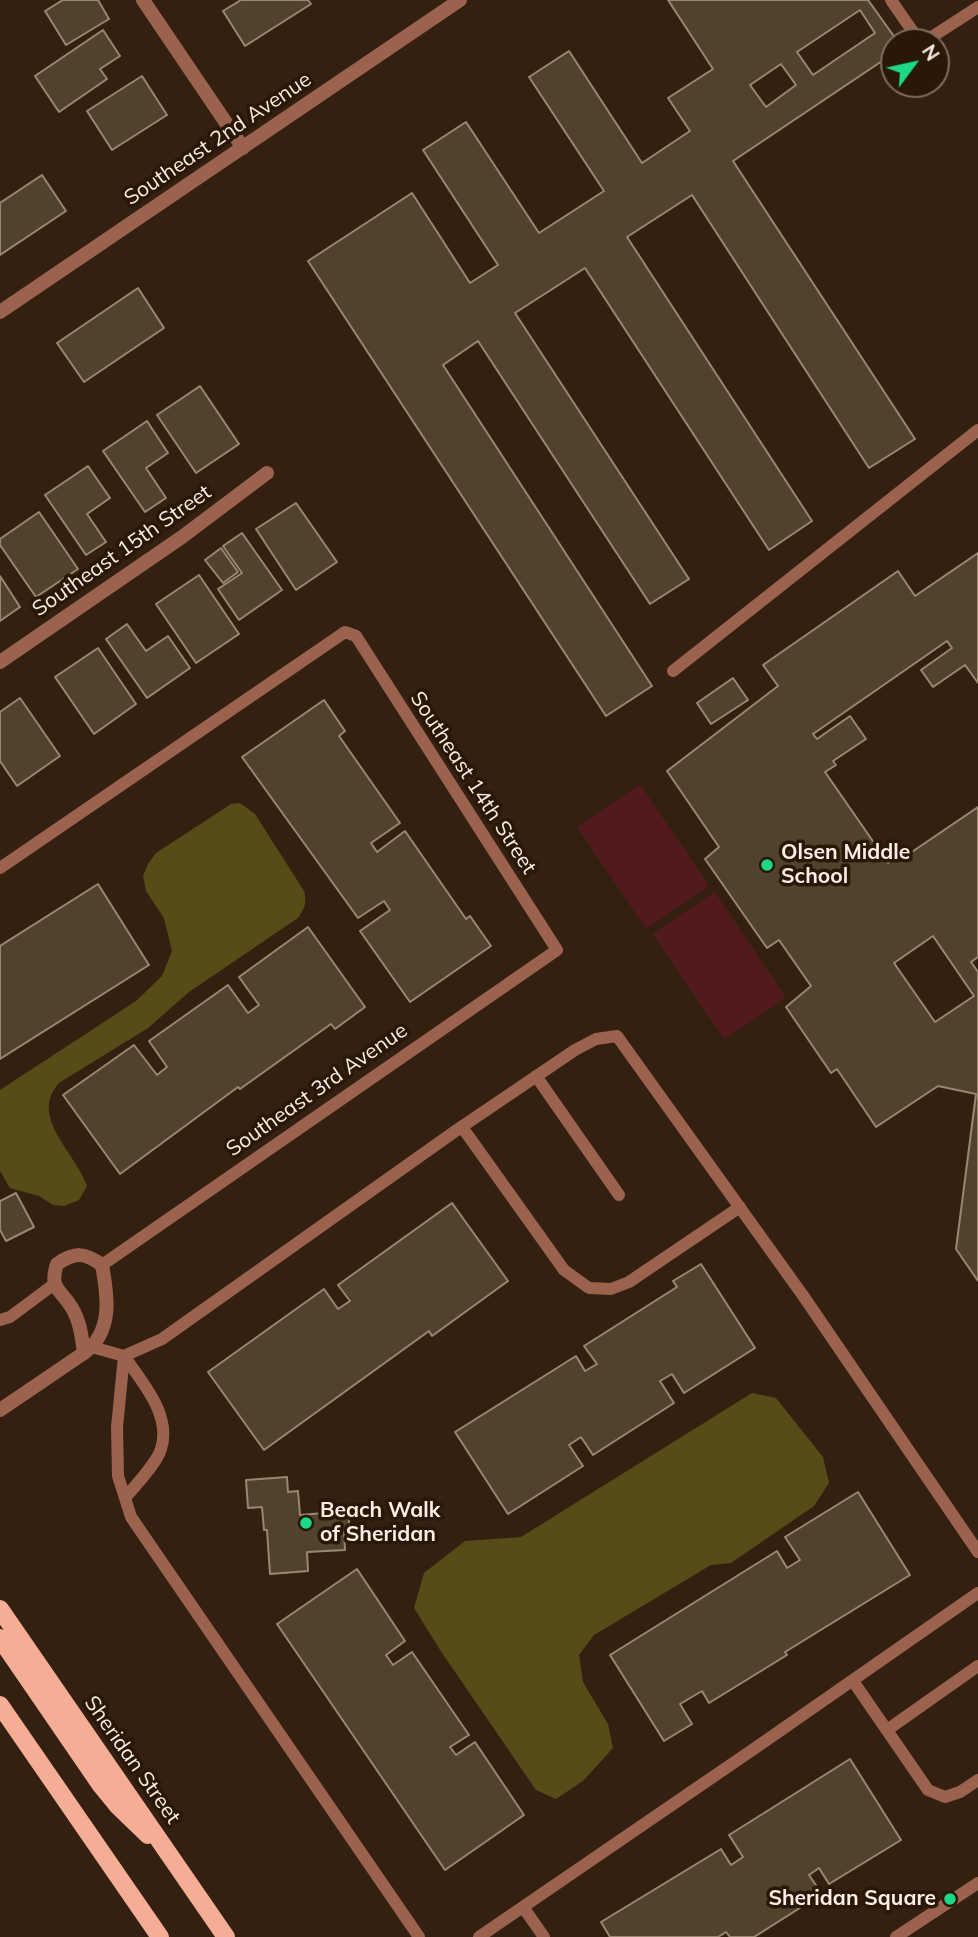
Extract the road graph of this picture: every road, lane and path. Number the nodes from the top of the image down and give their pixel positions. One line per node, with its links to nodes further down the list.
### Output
1 (143, 0): 7 (street)
2 (460, 0): 7 (street, Southeast 2nd Avenue)
3 (891, 0): 5 (lane)
4 (973, 5): 6 (lane)
5 (912, 28)
6 (941, 28)
7 (243, 148): 8 (street, Southeast 2nd Avenue)
8 (0, 312)
9 (978, 430): 12 (lane)
10 (267, 473): 11 (street, Southeast 15th Street)
11 (0, 662)
12 (673, 671)
13 (0, 868): 14 (lane, Southeast 14th Street)
14 (557, 950): 19 (lane, Southeast 3rd Avenue)
15 (536, 1076): 16 (lane); 17 (lane); 18 (lane)
16 (462, 1127): 18 (lane); 23 (lane)
17 (618, 1195)
18 (740, 1208): 26 (lane)
19 (102, 1265): 20 (street); 22 (street)
20 (53, 1285): 21 (lane); 22 (street)
21 (0, 1320)
22 (88, 1350): 23 (lane); 24 (street)
23 (124, 1356): 25 (lane); 25 (lane)
24 (0, 1410)
25 (125, 1498): 40 (lane)
26 (978, 1552)
27 (978, 1593): 31 (lane)
28 (0, 1609): 35 (main road, Sheridan Street)
29 (0, 1638): 35 (main road)
30 (978, 1666): 33 (lane)
31 (853, 1681): 33 (lane); 37 (lane)
32 (0, 1705): 38 (main road)
33 (887, 1730): 34 (lane)
34 (978, 1780)
35 (169, 1853): 39 (main road, Sheridan Street)
36 (978, 1883): 43 (lane)
37 (523, 1907): 41 (lane); 42 (lane)
38 (160, 1934)
39 (226, 1937)
40 (419, 1937)
41 (479, 1937)
42 (544, 1937)
43 (896, 1937)

